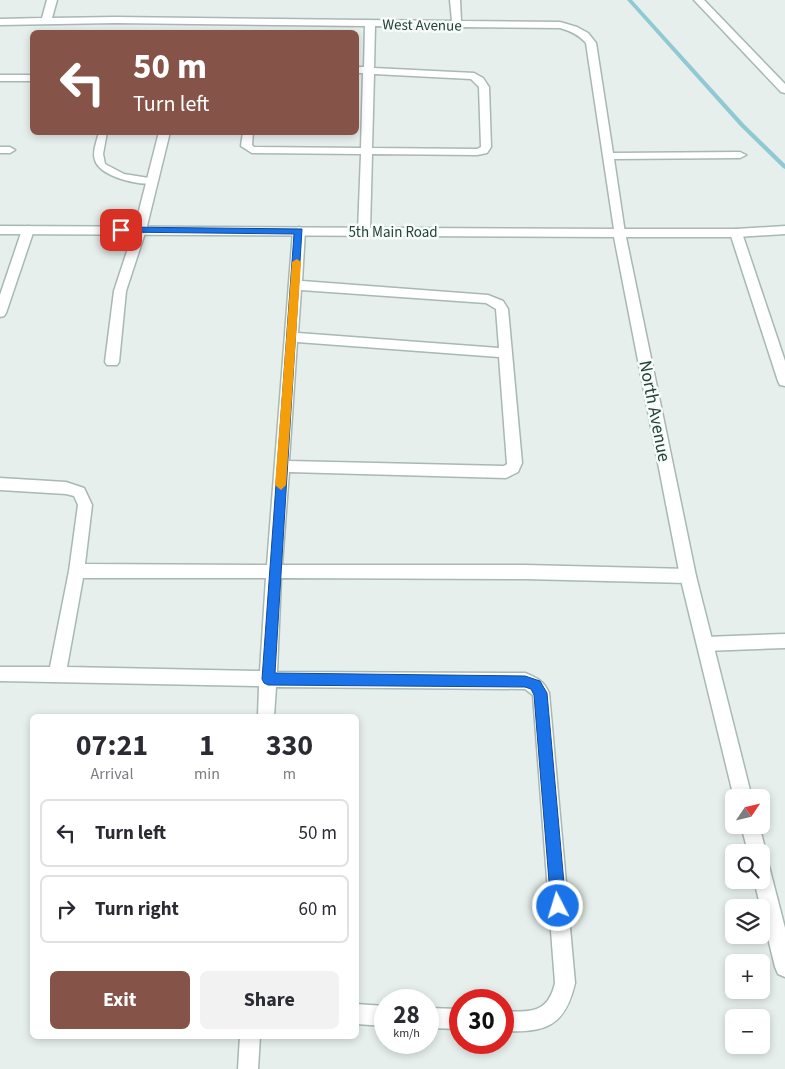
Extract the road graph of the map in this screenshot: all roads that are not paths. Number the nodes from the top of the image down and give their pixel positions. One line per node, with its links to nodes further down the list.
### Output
1 (52, 0): 4 (street)
2 (455, 0): 8 (street)
3 (699, 0): 15 (street)
4 (46, 21): 5 (street, West Avenue); 6 (street, West Avenue)
5 (0, 22)
6 (193, 22): 7 (street, West Avenue); 10 (street)
7 (370, 24): 8 (street, West Avenue); 12 (street)
8 (457, 26): 9 (street, West Avenue)
9 (573, 28): 21 (street, North Avenue)
10 (191, 30)
11 (359, 70): 12 (street)
12 (369, 70): 19 (street); 19 (street)
13 (0, 78): 14 (street)
14 (30, 78)
15 (785, 90)
16 (103, 135): 22 (lane)
17 (163, 135): 22 (street)
18 (248, 135): 19 (street)
19 (365, 151): 28 (street)
20 (740, 155): 21 (street)
21 (608, 156): 30 (street, North Avenue)
22 (152, 181): 25 (street)
23 (0, 230): 24 (street, 5th Main Road)
24 (28, 230): 25 (street, 5th Main Road); 32 (street)
25 (140, 230): 27 (street, 5th Main Road); 35 (street)
26 (785, 230): 29 (street, 5th Main Road)
27 (299, 231): 28 (street, 5th Main Road); 31 (street)
28 (364, 232): 30 (street, 5th Main Road)
29 (736, 232): 30 (street, 5th Main Road); 36 (street)
30 (619, 233): 41 (street, North Avenue)
31 (295, 285): 33 (street); 34 (street)
32 (0, 313)
33 (291, 337): 34 (street); 37 (street)
34 (507, 353): 37 (street)
35 (112, 362)
36 (785, 381)
37 (282, 466): 40 (street)
38 (0, 484): 39 (street)
39 (77, 571): 40 (street); 45 (street)
40 (274, 573): 41 (street); 46 (street)
41 (688, 576): 43 (street, North Avenue)
42 (785, 641): 43 (street)
43 (706, 644): 48 (street, North Avenue)
44 (0, 674): 45 (street)
45 (57, 674): 46 (street)
46 (268, 679): 47 (street); 53 (street)
47 (266, 714)
48 (741, 789)
49 (766, 889): 50 (street)
50 (785, 967)
51 (359, 1014): 52 (street)
52 (374, 1015)
53 (514, 1021)
54 (250, 1039): 55 (street)
55 (248, 1069)

